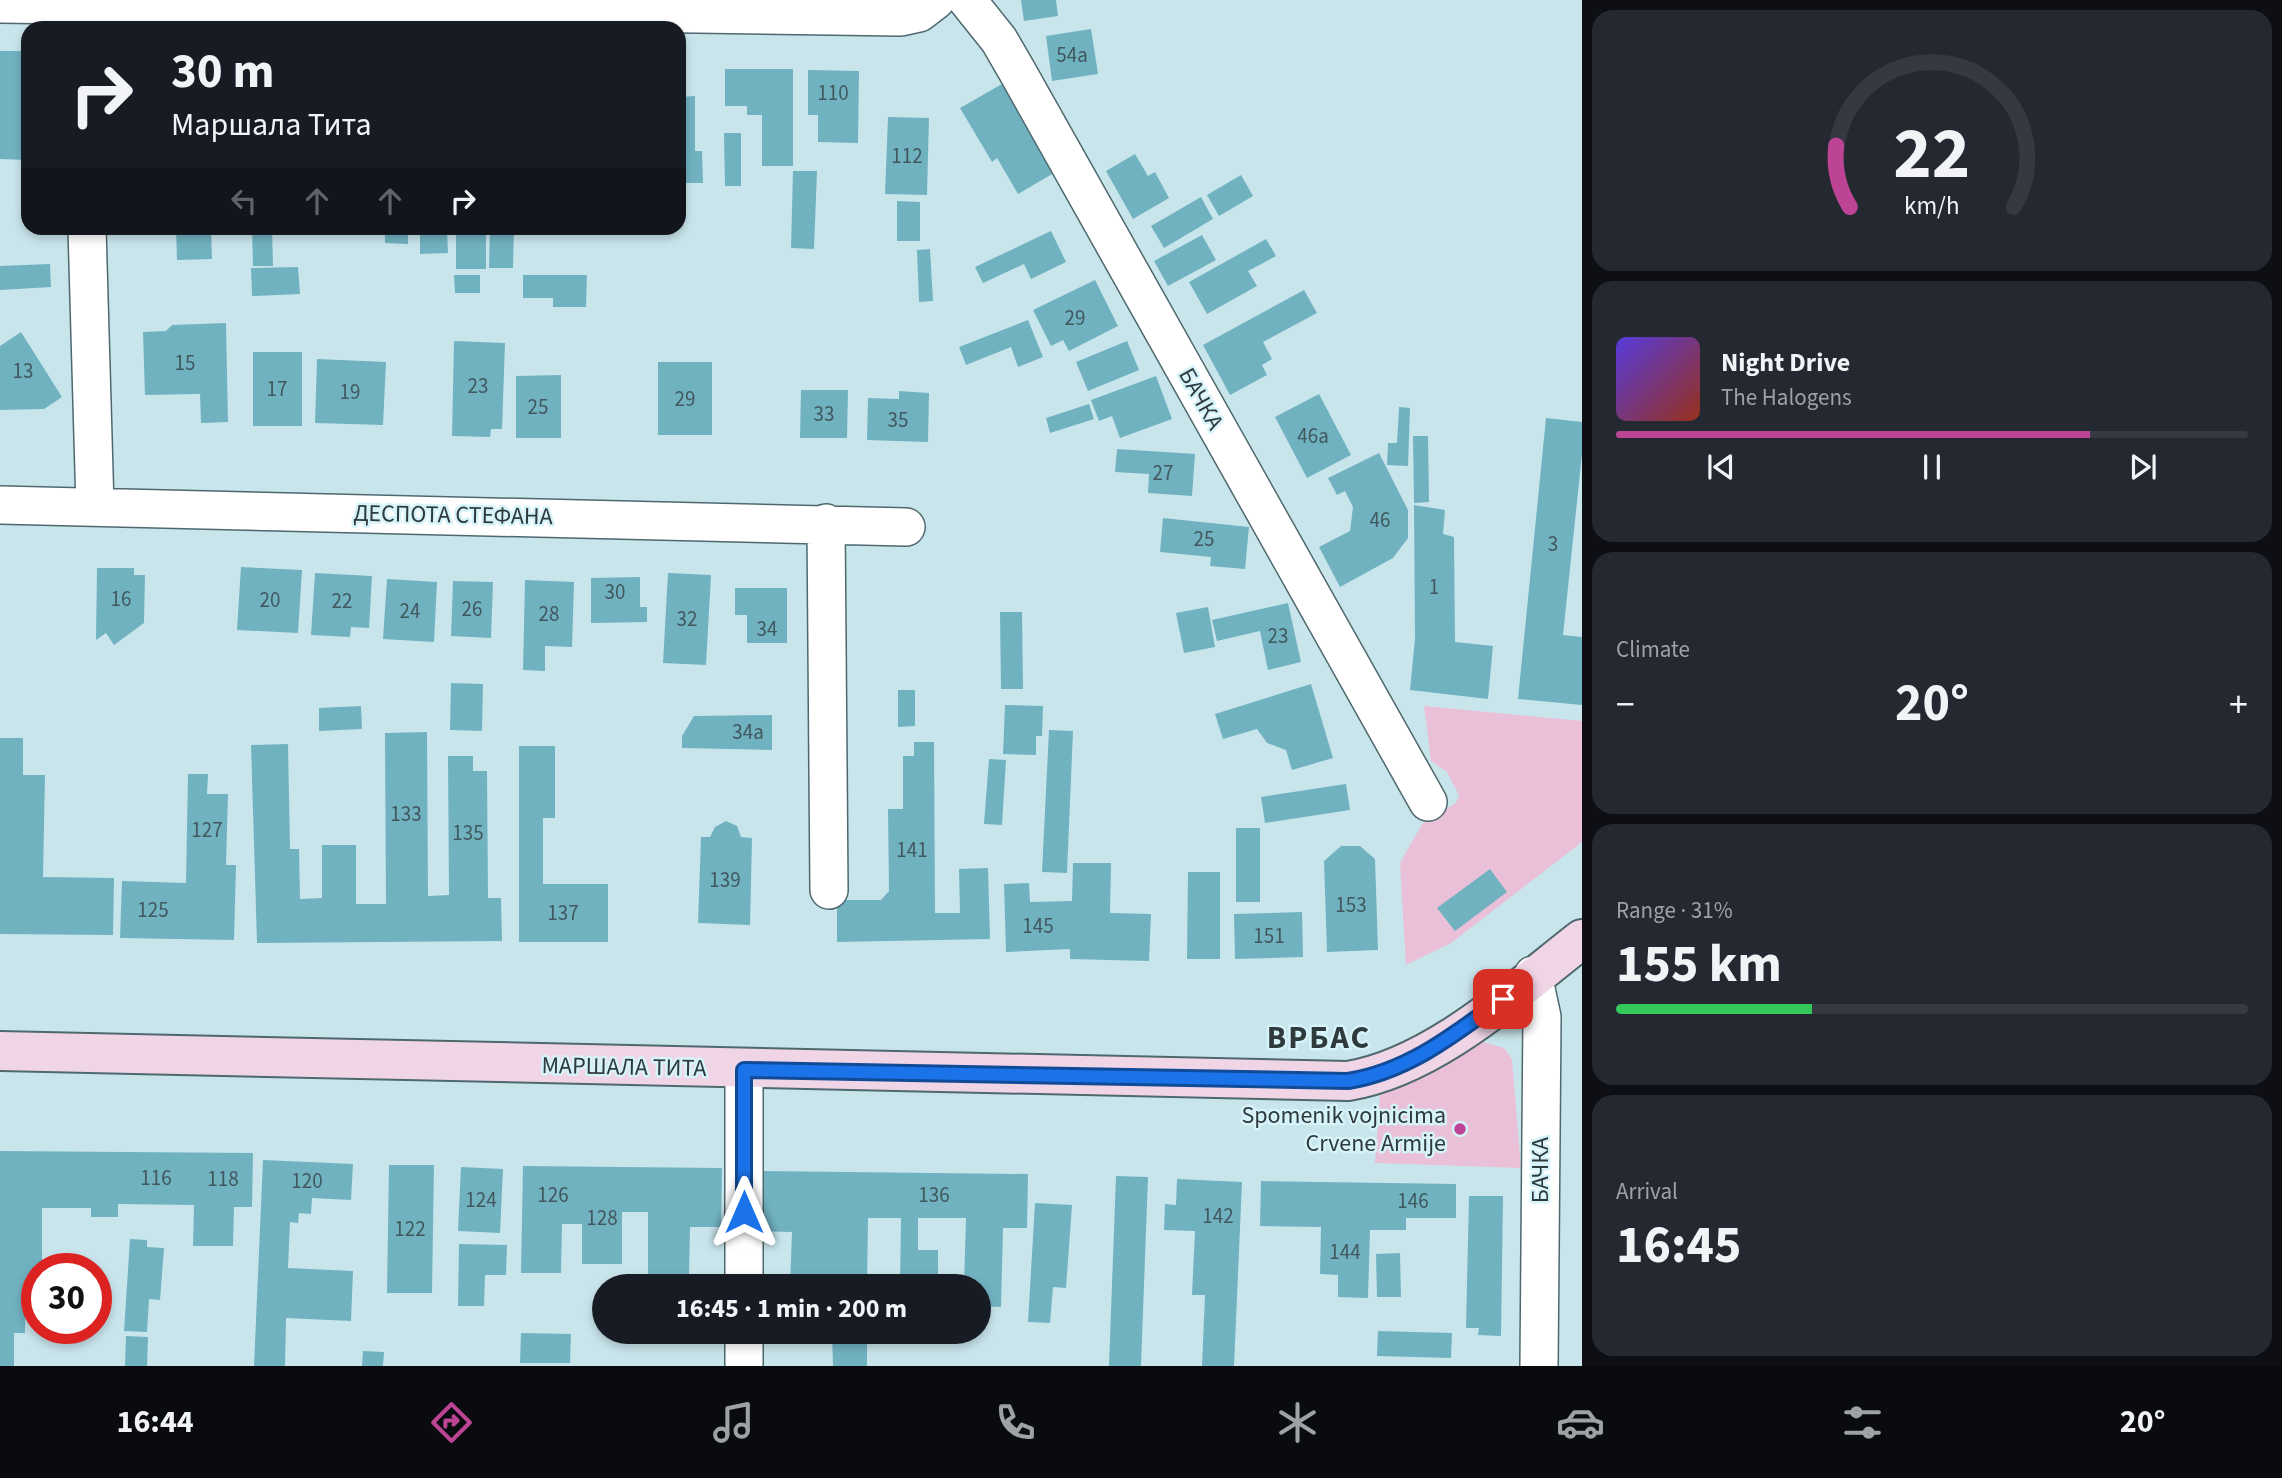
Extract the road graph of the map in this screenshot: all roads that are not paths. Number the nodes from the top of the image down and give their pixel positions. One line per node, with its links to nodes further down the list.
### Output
1 (936, 0): 4 (street)
2 (967, 0): 10 (street, БАЧКА)
3 (0, 4): 4 (street)
4 (82, 17)
5 (87, 235): 7 (street)
6 (0, 505): 7 (street, ДЕСПОТА СТЕФАНА)
7 (95, 507): 8 (street, ДЕСПОТА СТЕФАНА)
8 (826, 523): 9 (street, ДЕСПОТА СТЕФАНА); 11 (street)
9 (906, 527)
10 (1428, 802)
11 (830, 890)
12 (1582, 939): 13 (street, МАРШАЛА ТИТА)
13 (1534, 975): 15 (street, МАРШАЛА ТИТА); 19 (street, БАЧКА)
14 (0, 1051): 15 (street, МАРШАЛА ТИТА)
15 (744, 1070): 16 (street)
16 (744, 1274)
17 (744, 1344): 18 (street)
18 (744, 1366)
19 (1539, 1366)

